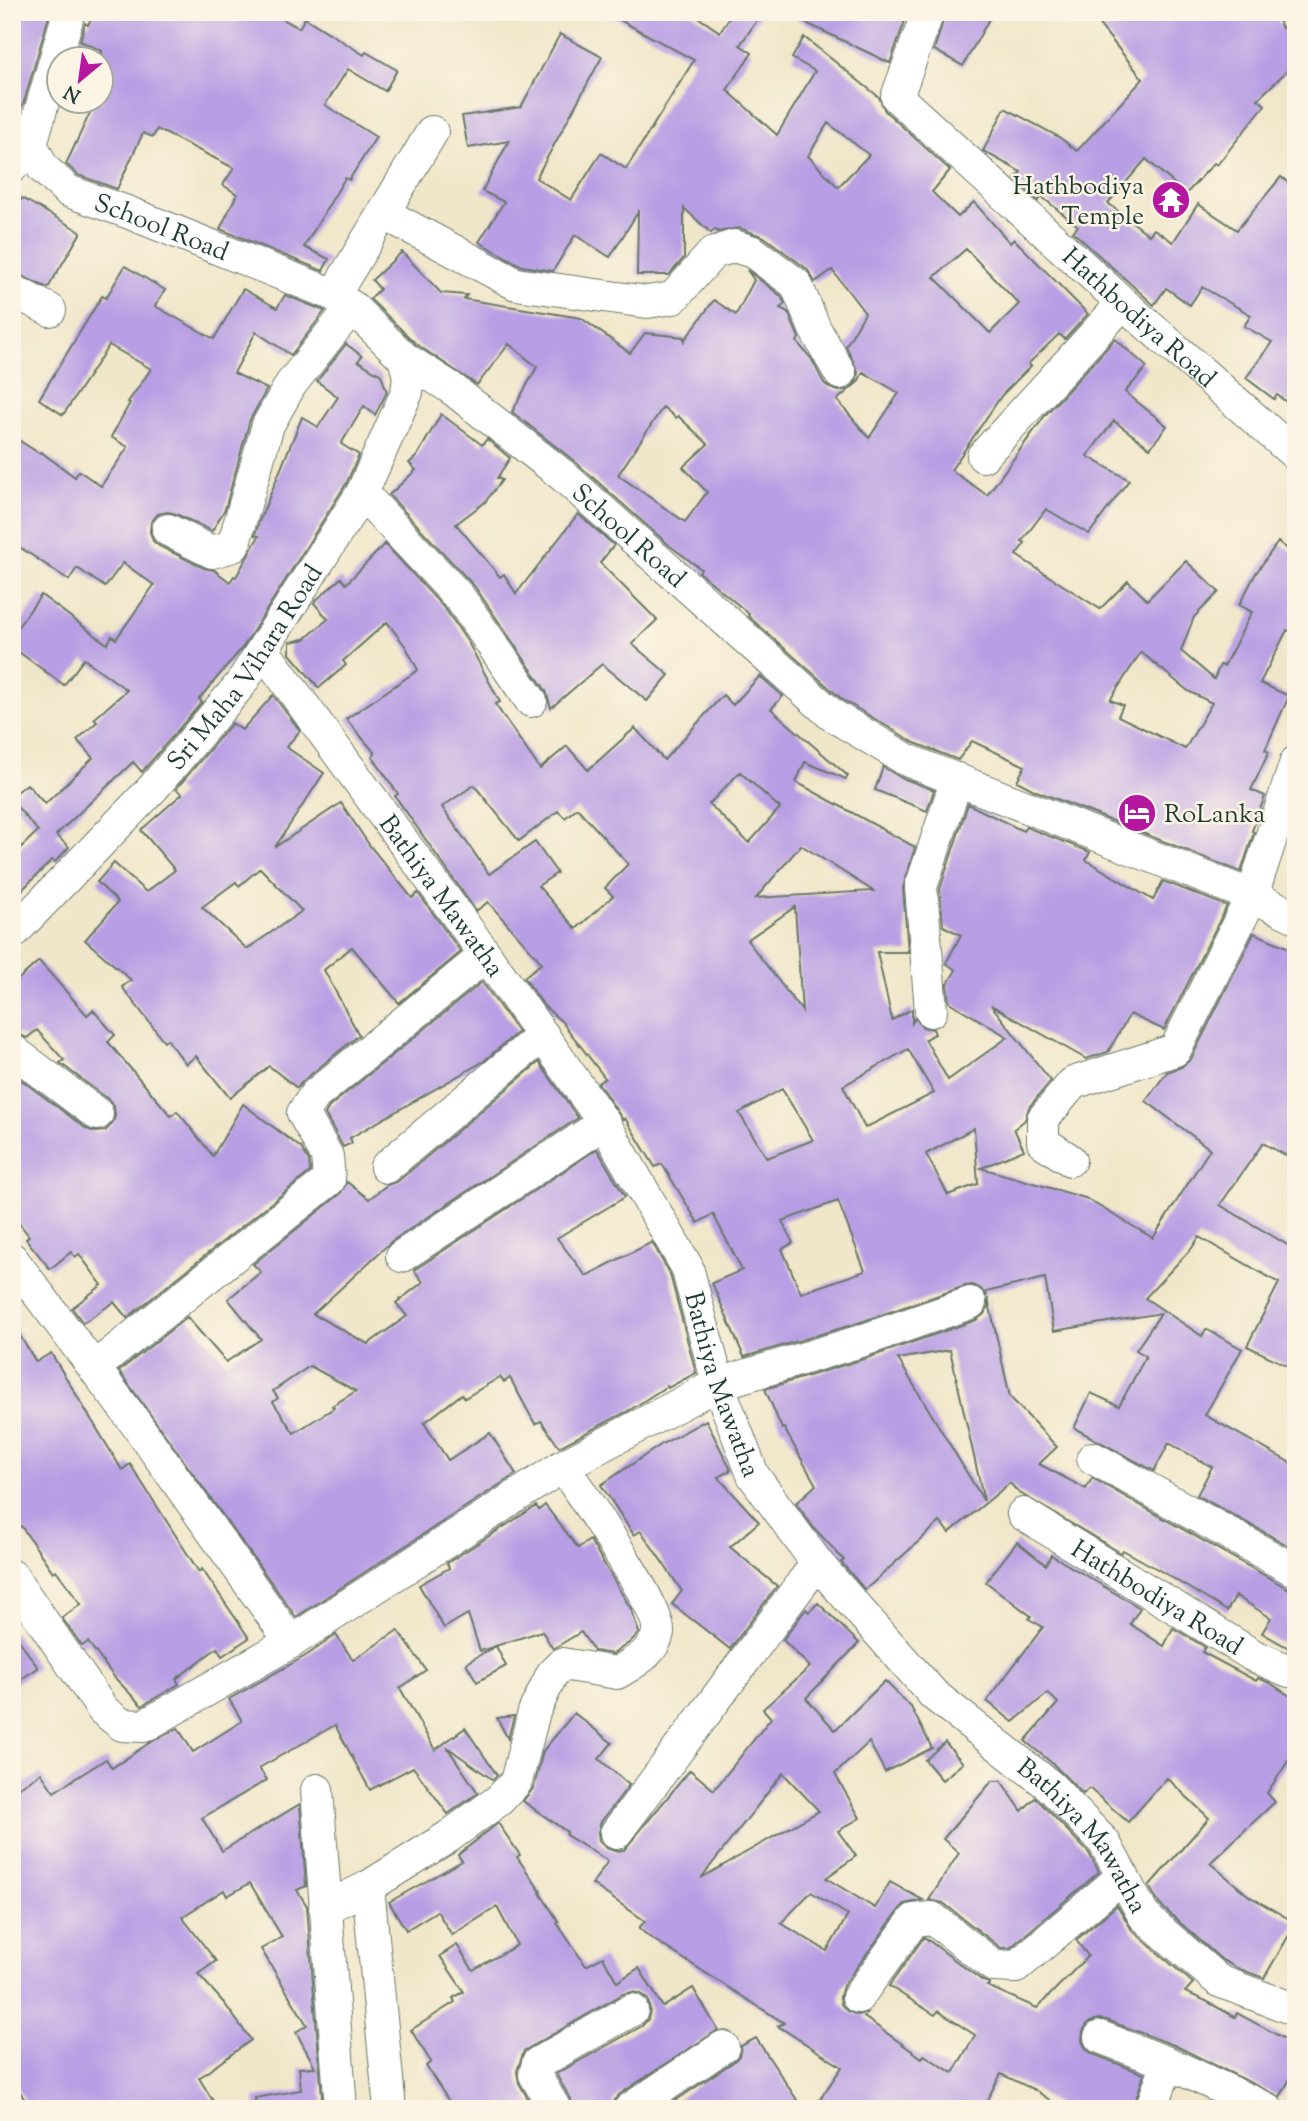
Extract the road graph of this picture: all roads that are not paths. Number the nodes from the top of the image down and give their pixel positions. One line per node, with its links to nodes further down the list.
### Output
1 (69, 12): 4 (street)
2 (928, 12): 8 (street, Hathbodiya Road)
3 (432, 132): 5 (street)
4 (22, 156): 7 (street, School Road)
5 (385, 214): 7 (street); 11 (street)
6 (12, 290): 9 (street)
7 (343, 301): 10 (street, School Road); 15 (street)
8 (1123, 303): 12 (street, Hathbodiya Road); 13 (street)
9 (50, 310)
10 (404, 358): 14 (street, Sri Maha Vihara Road); 19 (street, School Road)
11 (840, 373)
12 (1296, 455)
13 (983, 456)
14 (362, 493): 16 (street, Sri Maha Vihara Road); 17 (street)
15 (168, 530)
16 (263, 650): 22 (street, Sri Maha Vihara Road); 23 (street, Bathiya Mawatha)
17 (531, 701)
18 (1296, 762): 20 (street)
19 (957, 779): 20 (street, School Road); 24 (street)
20 (1252, 896): 21 (street); 29 (street)
21 (1296, 918)
22 (12, 934)
23 (486, 955): 25 (street, Bathiya Mawatha); 34 (street)
24 (931, 1011)
25 (543, 1035): 28 (street, Bathiya Mawatha); 30 (street)
26 (12, 1049): 27 (street)
27 (97, 1114)
28 (604, 1123): 31 (street); 35 (street, Bathiya Mawatha)
29 (1070, 1160)
30 (386, 1167)
31 (402, 1255)
32 (12, 1259): 34 (street)
33 (970, 1303): 35 (street)
34 (95, 1367): 42 (street)
35 (718, 1384): 37 (street); 39 (street, Bathiya Mawatha)
36 (1093, 1458): 40 (street)
37 (563, 1466): 42 (street); 47 (street)
38 (1023, 1514): 43 (street, Hathbodiya Road)
39 (817, 1563): 45 (street); 46 (street, Bathiya Mawatha)
40 (1296, 1571)
41 (12, 1576): 42 (street)
42 (291, 1642)
43 (1296, 1670)
44 (317, 1790): 48 (street)
45 (616, 1833)
46 (1123, 1876): 49 (street); 51 (street, Bathiya Mawatha)
47 (368, 1888): 48 (street); 56 (street)
48 (325, 1908): 55 (street)
49 (858, 1997)
50 (632, 2010): 57 (street)
51 (1296, 2010)
52 (1100, 2037): 54 (street)
53 (723, 2047): 58 (street)
54 (1168, 2063): 59 (street); 60 (street)
55 (341, 2109)
56 (390, 2109)
57 (555, 2109)
58 (629, 2109)
59 (1151, 2109)
60 (1267, 2109)

